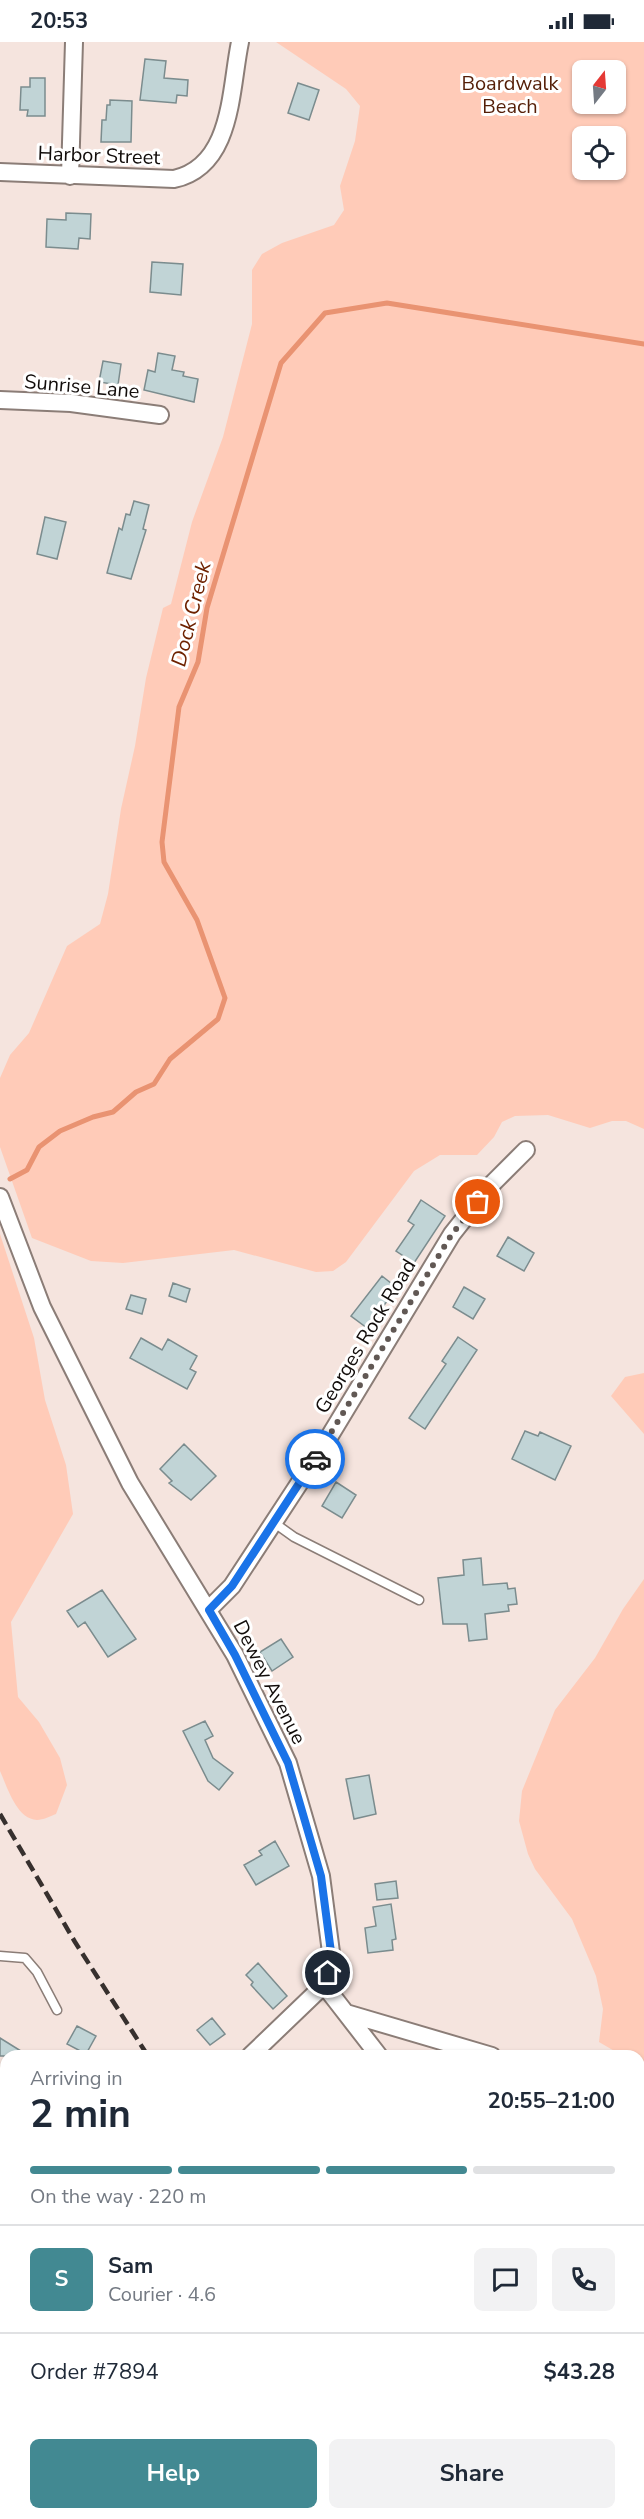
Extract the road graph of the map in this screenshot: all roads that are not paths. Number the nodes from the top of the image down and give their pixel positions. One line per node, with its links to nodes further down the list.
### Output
1 (74, 42): 4 (street)
2 (240, 42): 4 (street, Harbor Street)
3 (0, 172): 4 (street, Harbor Street)
4 (70, 176)
5 (0, 400): 6 (street, Sunrise Lane)
6 (160, 415)
7 (525, 1150): 9 (street, Georges Rock Road)
8 (0, 1197): 11 (street, Dewey Avenue)
9 (273, 1522): 10 (lane); 11 (street, Georges Rock Road)
10 (419, 1600)
11 (209, 1610): 13 (street, Dewey Avenue)
12 (0, 1956): 14 (lane)
13 (324, 1985): 15 (street); 16 (street)
14 (57, 2010)
15 (346, 2013): 17 (street); 18 (street)
16 (256, 2050)
17 (374, 2050)
18 (472, 2050)

